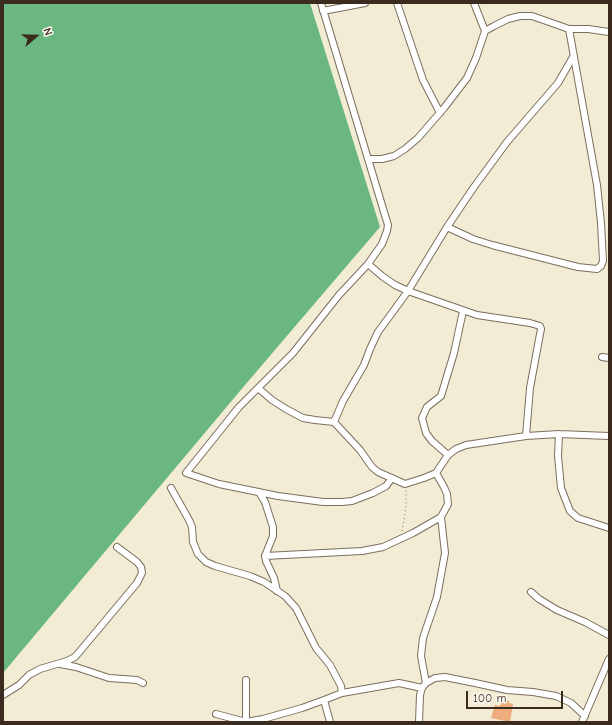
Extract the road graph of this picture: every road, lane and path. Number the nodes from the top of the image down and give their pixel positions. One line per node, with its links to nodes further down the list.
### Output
1 (321, 3): 5 (street)
2 (366, 3): 5 (street)
3 (397, 3): 10 (street)
4 (474, 3): 7 (street)
5 (323, 11): 11 (street)
6 (569, 29): 7 (street); 8 (street); 9 (street)
7 (485, 32): 10 (street)
8 (609, 32)
9 (573, 57): 12 (street); 12 (street)
10 (440, 113): 11 (street)
11 (368, 159): 13 (street)
12 (447, 227): 14 (street)
13 (368, 264): 14 (street); 18 (street)
14 (408, 291): 15 (street); 19 (street)
15 (464, 311): 21 (street); 23 (street)
16 (602, 357): 17 (street)
17 (609, 358)
18 (258, 388): 19 (street); 28 (street)
19 (334, 422): 25 (street)
20 (559, 434): 21 (street); 22 (street); 30 (street)
21 (526, 436): 23 (street)
22 (609, 436)
23 (448, 455): 24 (street)
24 (436, 473): 26 (street); 29 (street)
25 (392, 478): 26 (street); 28 (street)
26 (405, 484): 31 (path)
27 (171, 488): 34 (street)
28 (259, 492): 33 (street)
29 (441, 517): 31 (street); 42 (street)
30 (609, 528)
31 (401, 540): 33 (street)
32 (117, 547): 38 (street)
33 (265, 556): 34 (street)
34 (277, 591): 45 (street)
35 (531, 592): 36 (street)
36 (609, 635)
37 (609, 659): 39 (street)
38 (57, 663): 43 (street); 46 (street)
39 (603, 674): 40 (street); 49 (street)
40 (609, 679)
41 (246, 680): 50 (street)
42 (426, 682): 44 (street); 49 (street)
43 (143, 683)
44 (422, 688): 45 (street); 52 (street)
45 (342, 693): 47 (street)
46 (3, 695)
47 (324, 700): 50 (street); 51 (street)
48 (216, 714): 50 (street)
49 (584, 719)
50 (246, 722)
51 (330, 722)
52 (419, 722)

